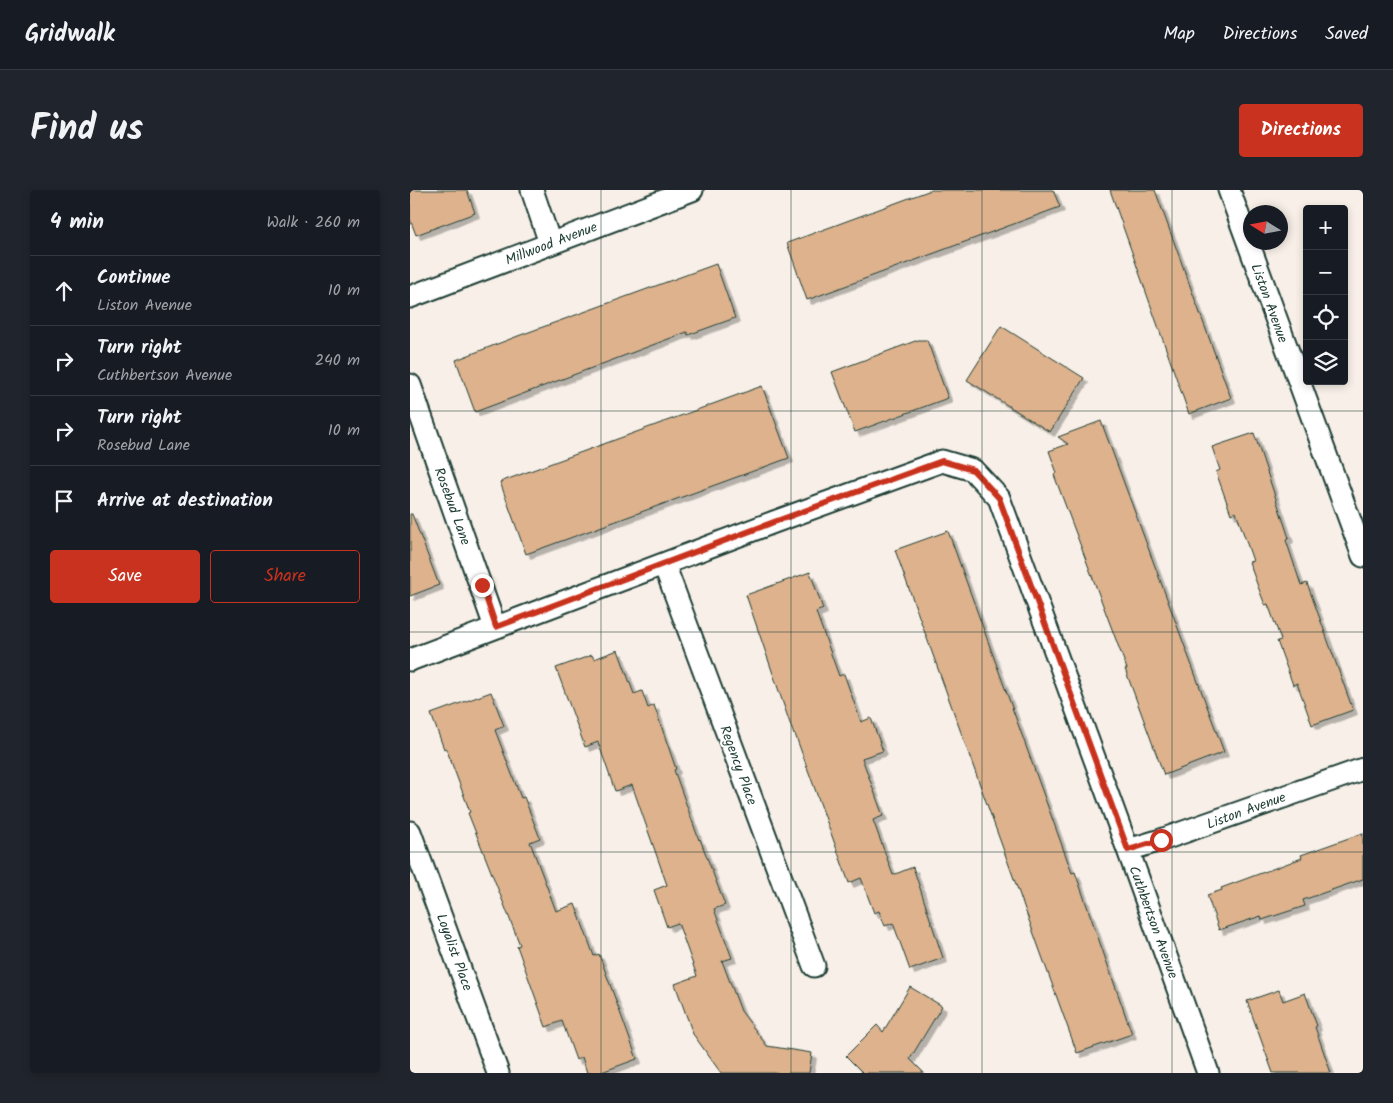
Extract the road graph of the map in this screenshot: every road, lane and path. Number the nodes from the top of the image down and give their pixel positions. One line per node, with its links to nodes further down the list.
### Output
1 (532, 190): 4 (street)
2 (692, 190): 4 (street, Millwood Avenue)
3 (1228, 190): 7 (street, Liston Avenue)
4 (550, 243): 5 (street, Millwood Avenue)
5 (410, 297)
6 (410, 385): 9 (street, Rosebud Lane)
7 (1363, 556)
8 (664, 564): 9 (street, Cuthbertson Avenue); 13 (street, Cuthbertson Avenue); 14 (street, Regency Place)
9 (496, 627): 10 (street, Cuthbertson Avenue)
10 (410, 660)
11 (1363, 769): 13 (street, Liston Avenue)
12 (410, 832): 15 (street, Loyalist Place)
13 (1128, 850): 16 (street, Cuthbertson Avenue)
14 (814, 966)
15 (498, 1073)
16 (1208, 1073)

